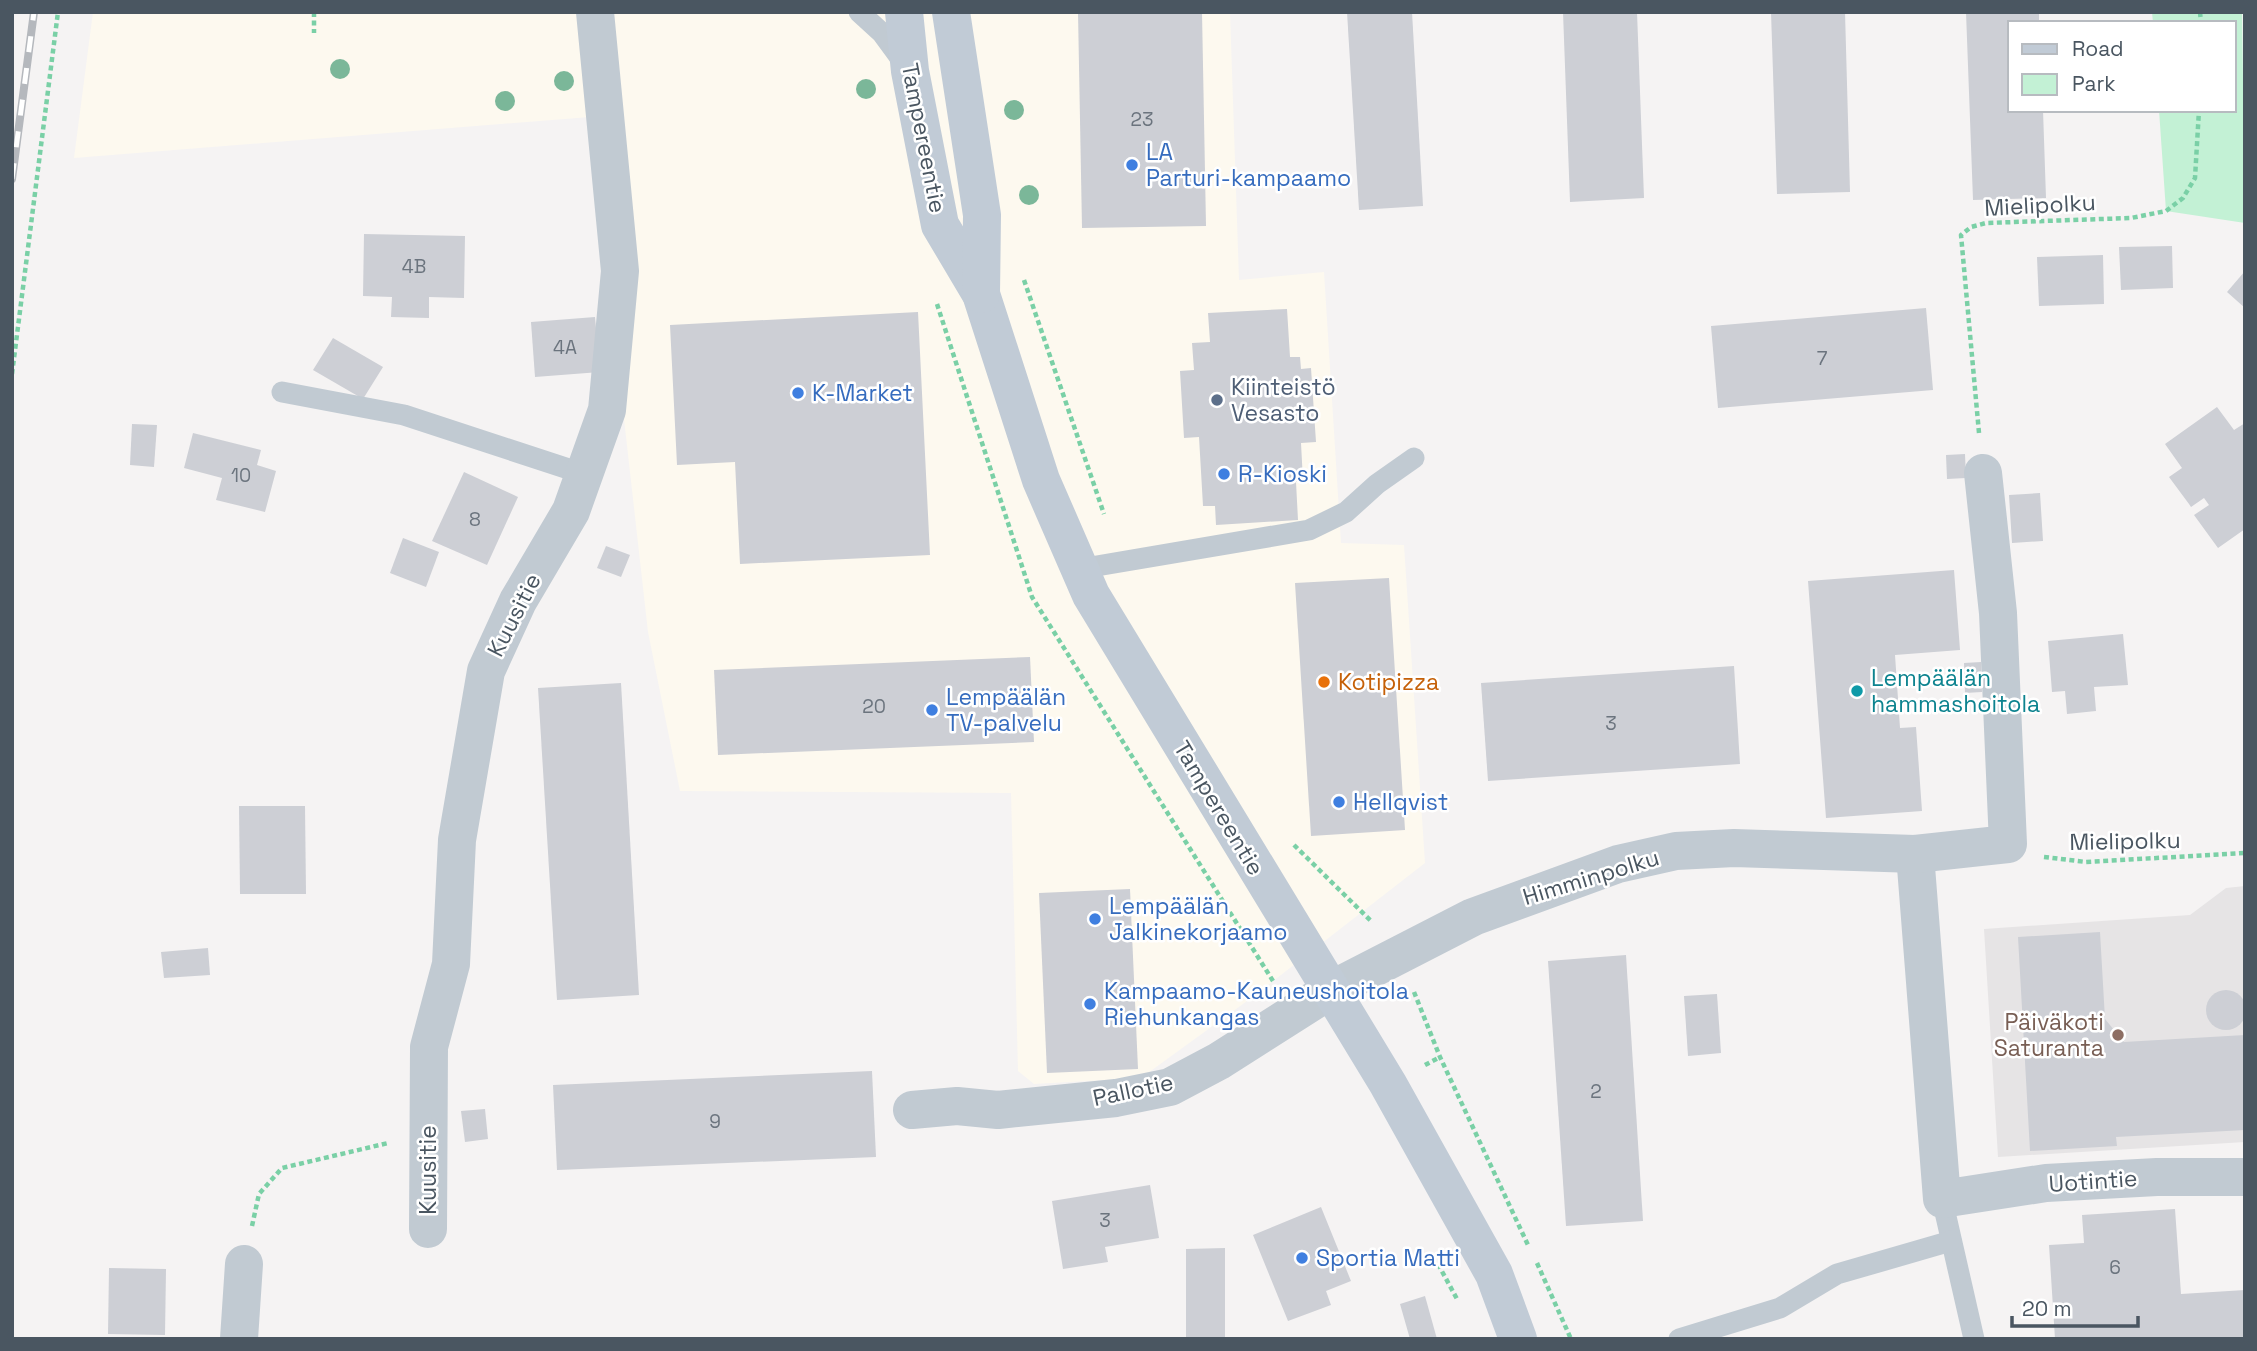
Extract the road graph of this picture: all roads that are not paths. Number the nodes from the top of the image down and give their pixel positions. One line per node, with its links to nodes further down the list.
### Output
1 (595, 12): 10 (street, Kuusitie)
2 (859, 12): 5 (lane)
3 (904, 12): 5 (main road, Tampereentie)
4 (951, 12): 6 (main road, Tampereentie)
5 (910, 71): 6 (main road, Tampereentie)
6 (981, 294): 11 (main road, Tampereentie)
7 (282, 392): 10 (lane)
8 (1414, 458): 11 (lane)
9 (1983, 473): 12 (street, Himminpolku)
10 (584, 474): 17 (street, Kuusitie)
11 (1079, 569): 13 (main road, Tampereentie)
12 (1914, 854): 13 (street, Himminpolku); 16 (street)
13 (1329, 991): 14 (street, Pallotie); 21 (main road, Tampereentie)
14 (912, 1110)
15 (2245, 1177): 16 (street, Uotintie)
16 (1942, 1199): 18 (lane)
17 (428, 1229)
18 (1951, 1241): 22 (lane); 23 (lane)
19 (244, 1264): 20 (street)
20 (239, 1339)
21 (1518, 1339)
22 (1679, 1339)
23 (1974, 1339)

